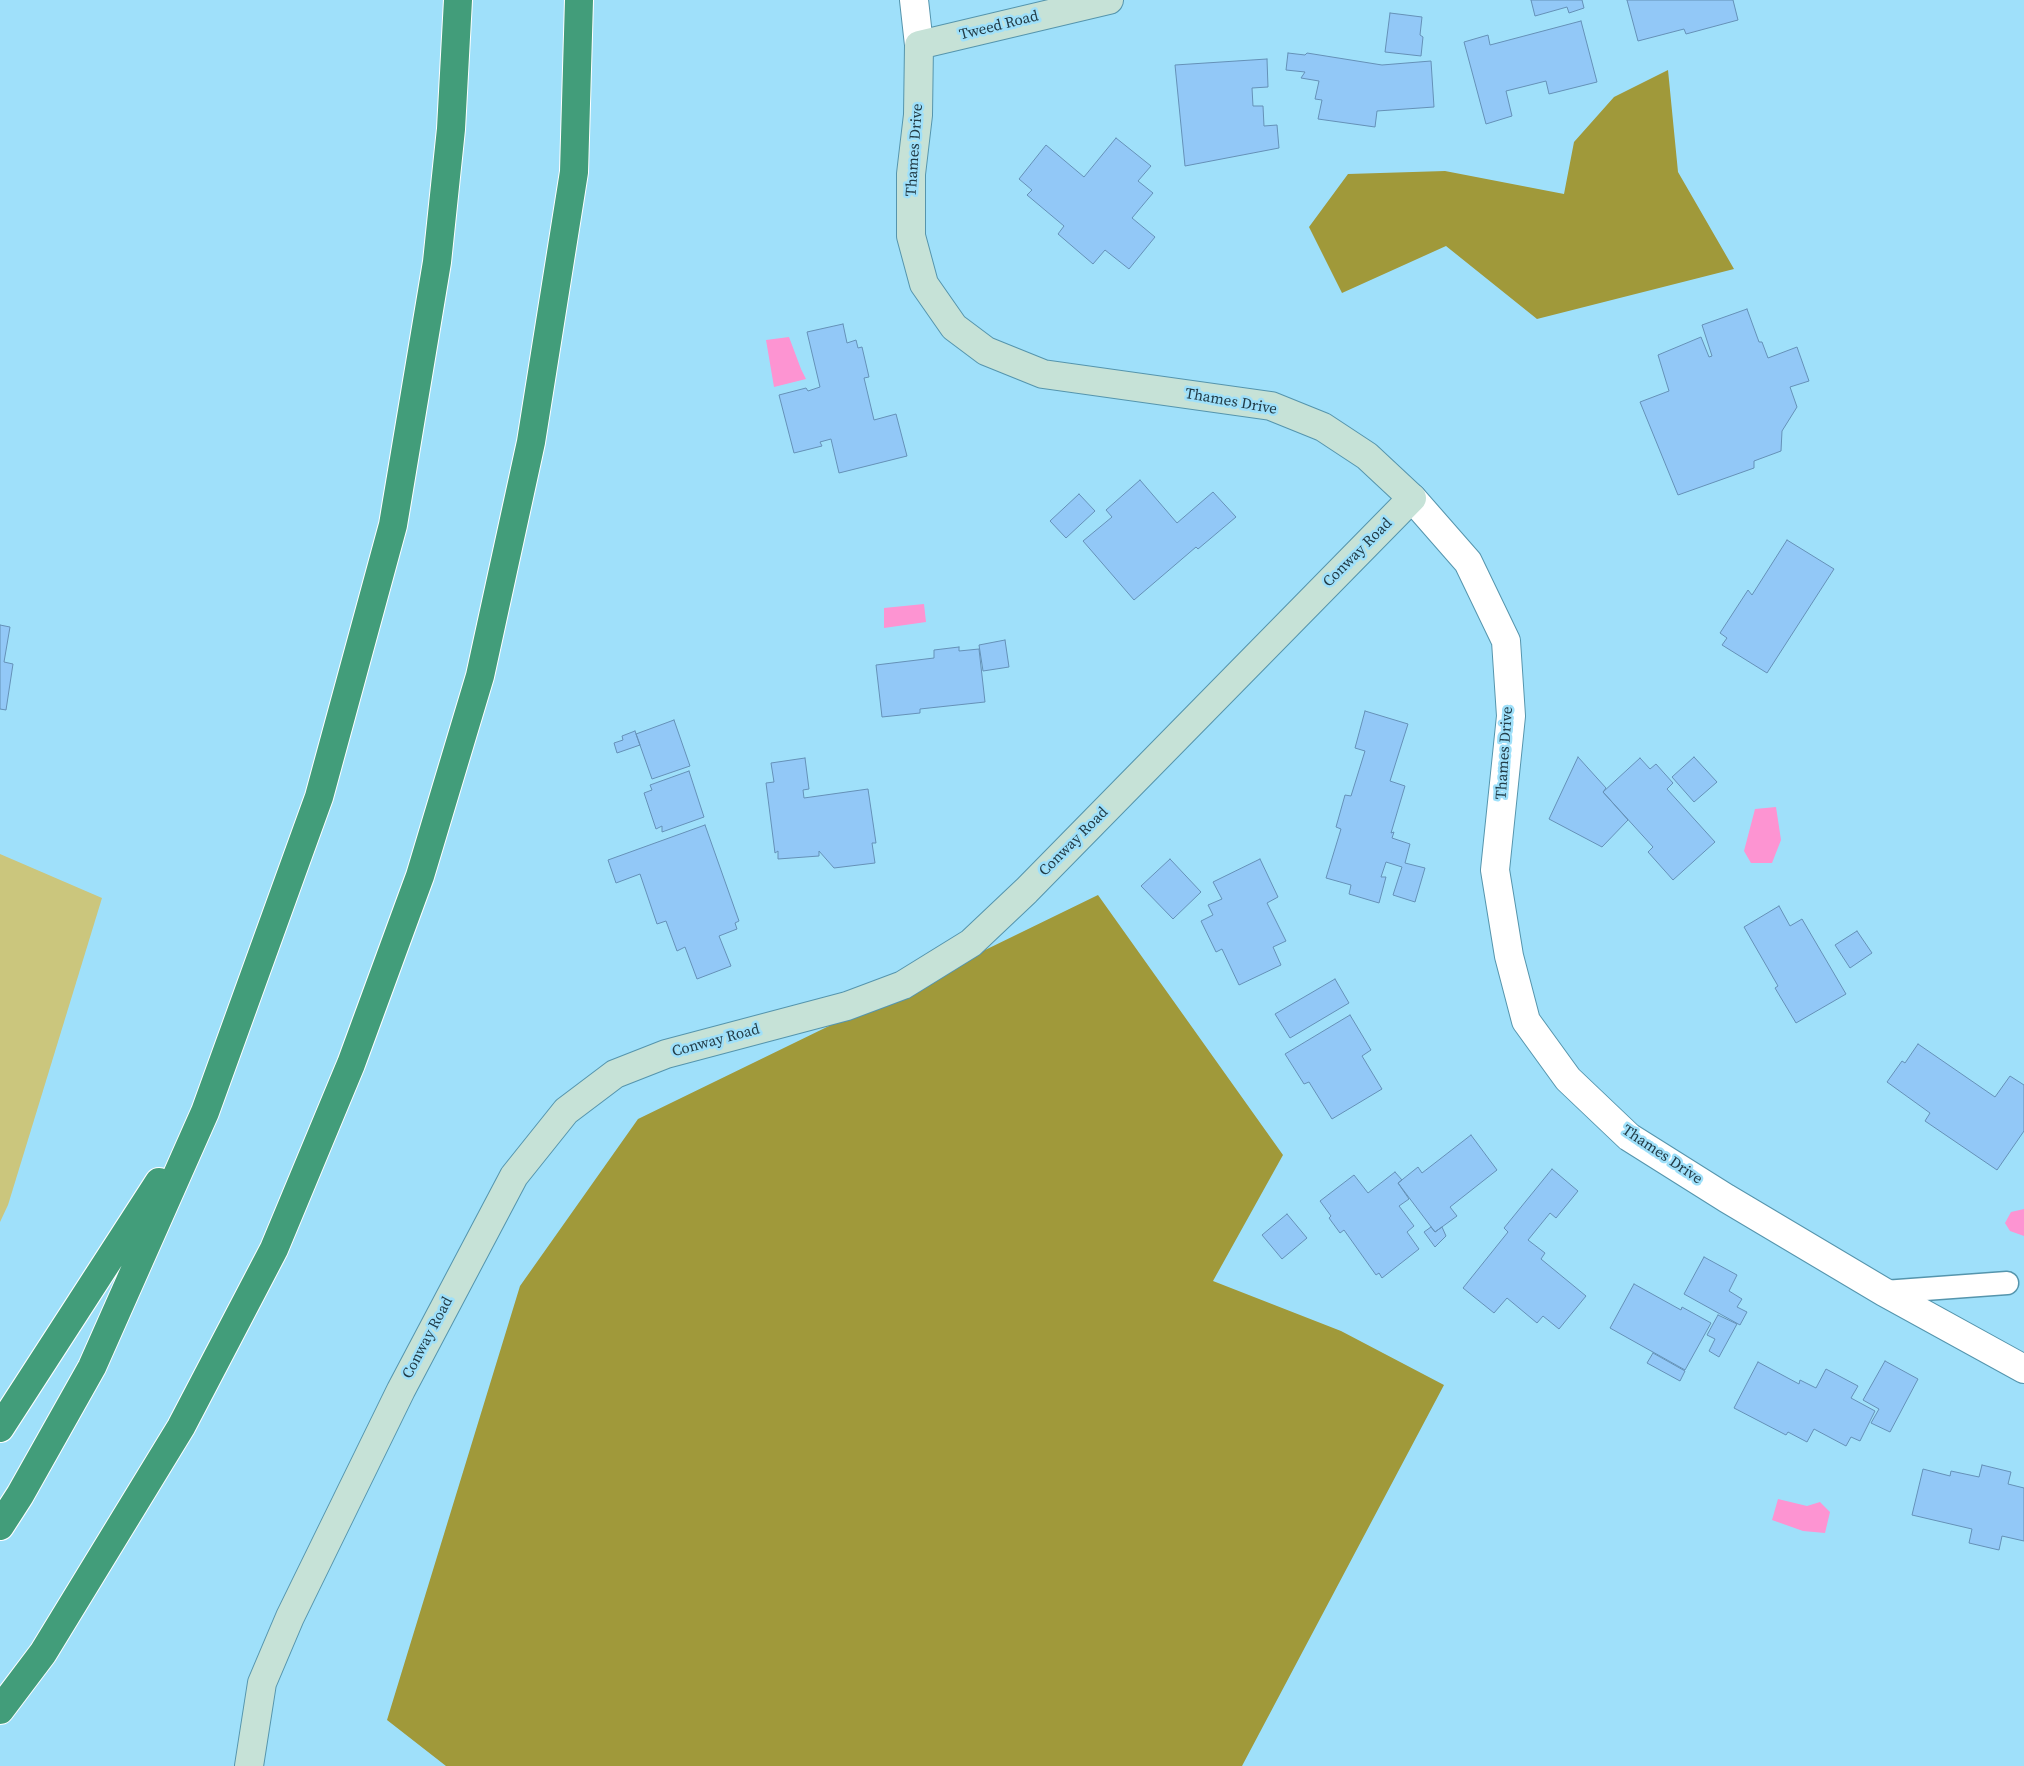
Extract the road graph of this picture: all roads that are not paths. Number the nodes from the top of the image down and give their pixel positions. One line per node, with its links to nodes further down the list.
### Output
1 (458, 0): 7 (highway)
2 (580, 0): 13 (highway)
3 (914, 0): 5 (street, Thames Drive)
4 (1108, 0): 5 (street, Tweed Road)
5 (919, 46): 6 (street, Thames Drive)
6 (1412, 498): 9 (street, Thames Drive); 14 (street, Conway Road)
7 (205, 1112): 11 (highway); 12 (highway)
8 (2007, 1283): 9 (lane)
9 (1884, 1292): 10 (street, Thames Drive)
10 (2024, 1369)
11 (0, 1428)
12 (0, 1526)
13 (0, 1710)
14 (249, 1766)

